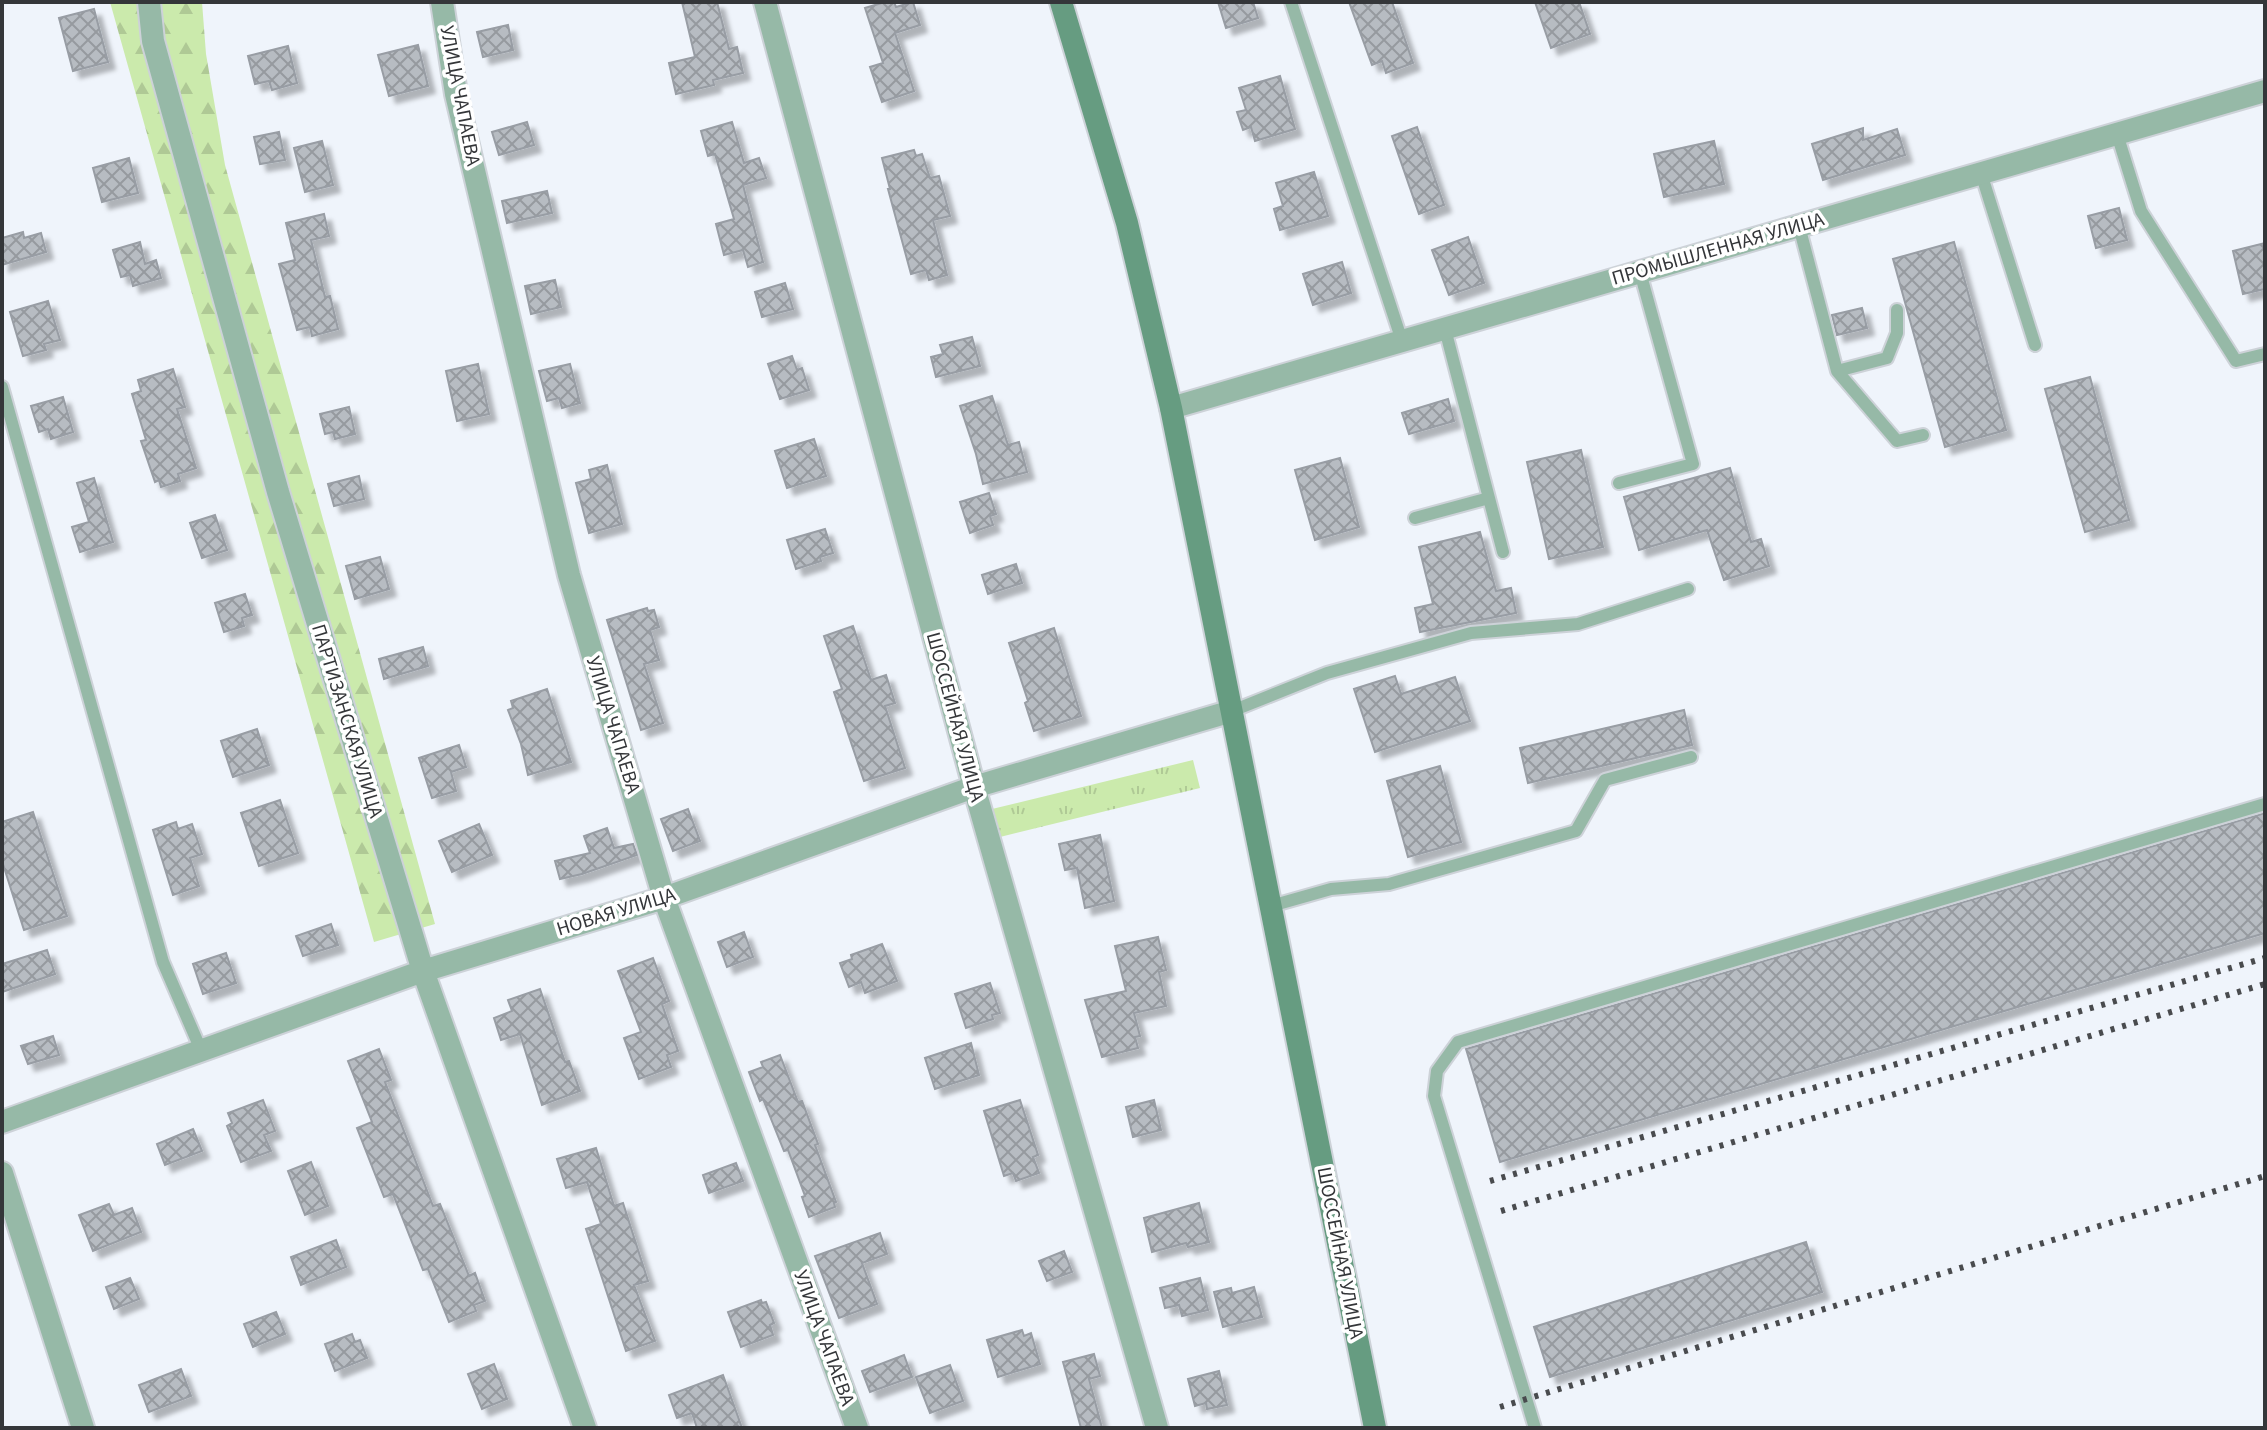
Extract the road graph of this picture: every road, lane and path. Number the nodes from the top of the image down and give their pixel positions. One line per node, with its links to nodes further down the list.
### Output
1 (149, 2): 31 (street, ПАРТИЗАНСКАЯ УЛИЦА)
2 (442, 2): 29 (street, УЛИЦА ЧАПАЕВА)
3 (765, 2): 27 (street, ШОССЕЙНАЯ УЛИЦА)
4 (1061, 2): 18 (main road, ШОССЕЙНАЯ УЛИЦА)
5 (1291, 2): 13 (lane)
6 (2265, 91): 7 (street, ПРОМЫШЛЕННАЯ УЛИЦА)
7 (2117, 134): 8 (street, ПРОМЫШЛЕННАЯ УЛИЦА); 15 (lane)
8 (1981, 173): 9 (street, ПРОМЫШЛЕННАЯ УЛИЦА); 14 (lane)
9 (1799, 226): 10 (street, ПРОМЫШЛЕННАЯ УЛИЦА); 16 (lane)
10 (1640, 272): 12 (street, ПРОМЫШЛЕННАЯ УЛИЦА); 20 (lane)
11 (1897, 310): 16 (lane)
12 (1445, 329): 13 (street, ПРОМЫШЛЕННАЯ УЛИЦА); 21 (lane)
13 (1402, 341): 18 (street, ПРОМЫШЛЕННАЯ УЛИЦА)
14 (2035, 345)
15 (2265, 354)
16 (1837, 371): 19 (lane)
17 (2, 387): 32 (lane)
18 (1171, 408): 25 (main road, ШОССЕЙНАЯ УЛИЦА)
19 (1923, 435)
20 (1619, 483)
21 (1489, 498): 22 (lane); 23 (lane)
22 (1415, 518)
23 (1503, 552)
24 (1688, 589): 25 (lane)
25 (1232, 711): 27 (street, НОВАЯ УЛИЦА); 30 (main road, ШОССЕЙНАЯ УЛИЦА)
26 (1691, 757): 30 (lane)
27 (974, 787): 29 (street, НОВАЯ УЛИЦА); 38 (street, ШОССЕЙНАЯ УЛИЦА)
28 (2265, 804): 40 (lane)
29 (664, 898): 31 (street, НОВАЯ УЛИЦА); 37 (street, УЛИЦА ЧАПАЕВА)
30 (1271, 906): 39 (main road, ШОССЕЙНАЯ УЛИЦА)
31 (423, 971): 32 (street, НОВАЯ УЛИЦА); 36 (street, ПАРТИЗАНСКАЯ УЛИЦА)
32 (201, 1050): 33 (street, НОВАЯ УЛИЦА)
33 (2, 1122)
34 (2, 1173): 35 (street)
35 (83, 1428)
36 (585, 1428)
37 (857, 1428)
38 (1157, 1428)
39 (1375, 1428)
40 (1535, 1428)

